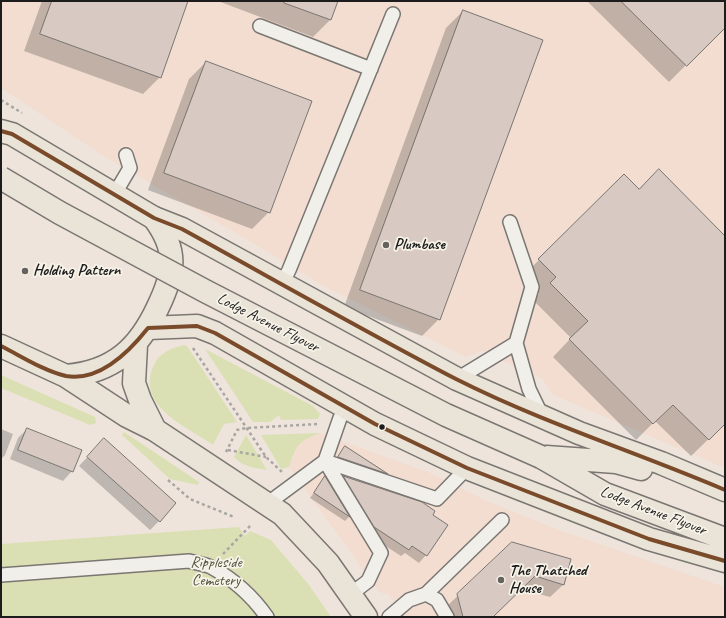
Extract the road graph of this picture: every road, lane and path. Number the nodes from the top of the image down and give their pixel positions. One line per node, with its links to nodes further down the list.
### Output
1 (393, 14): 3 (lane)
2 (260, 26): 3 (lane)
3 (371, 69): 10 (lane)
4 (1, 131): 7 (main road)
5 (126, 155): 7 (lane)
6 (1, 178): 25 (main road, Lodge Avenue Flyover, bridge)
7 (114, 195): 8 (main road)
8 (154, 218): 10 (main road); 11 (main road)
9 (510, 222): 13 (lane)
10 (282, 284): 16 (main road)
11 (142, 336): 15 (main road); 17 (main road); 21 (main road)
12 (193, 342): 20 (path)
13 (516, 343): 16 (lane); 18 (lane)
14 (1, 346): 15 (main road)
15 (66, 376): 21 (main road)
16 (457, 379): 18 (main road)
17 (346, 407): 26 (lane); 27 (main road)
18 (542, 416): 30 (main road)
19 (326, 423): 20 (path)
20 (246, 428): 22 (path); 24 (path)
21 (155, 430): 32 (main road)
22 (228, 450): 23 (path); 24 (path)
23 (224, 455)
24 (266, 457): 28 (path)
25 (541, 457): 31 (main road, Lodge Avenue Flyover); 36 (main road, Lodge Avenue Flyover)
26 (325, 461): 27 (lane); 32 (lane); 40 (lane)
27 (467, 468): 37 (main road)
28 (282, 472)
29 (168, 480): 33 (path)
30 (725, 490)
31 (725, 495)
32 (267, 504): 40 (main road)
33 (234, 517)
34 (502, 520): 41 (lane)
35 (251, 525): 38 (path)
36 (725, 539)
37 (725, 560)
38 (210, 567): 39 (lane); 42 (lane)
39 (1, 575)
40 (351, 594): 43 (main road)
41 (426, 594): 44 (lane); 45 (lane)
42 (267, 617)
43 (366, 617)
44 (389, 617)
45 (447, 617)

